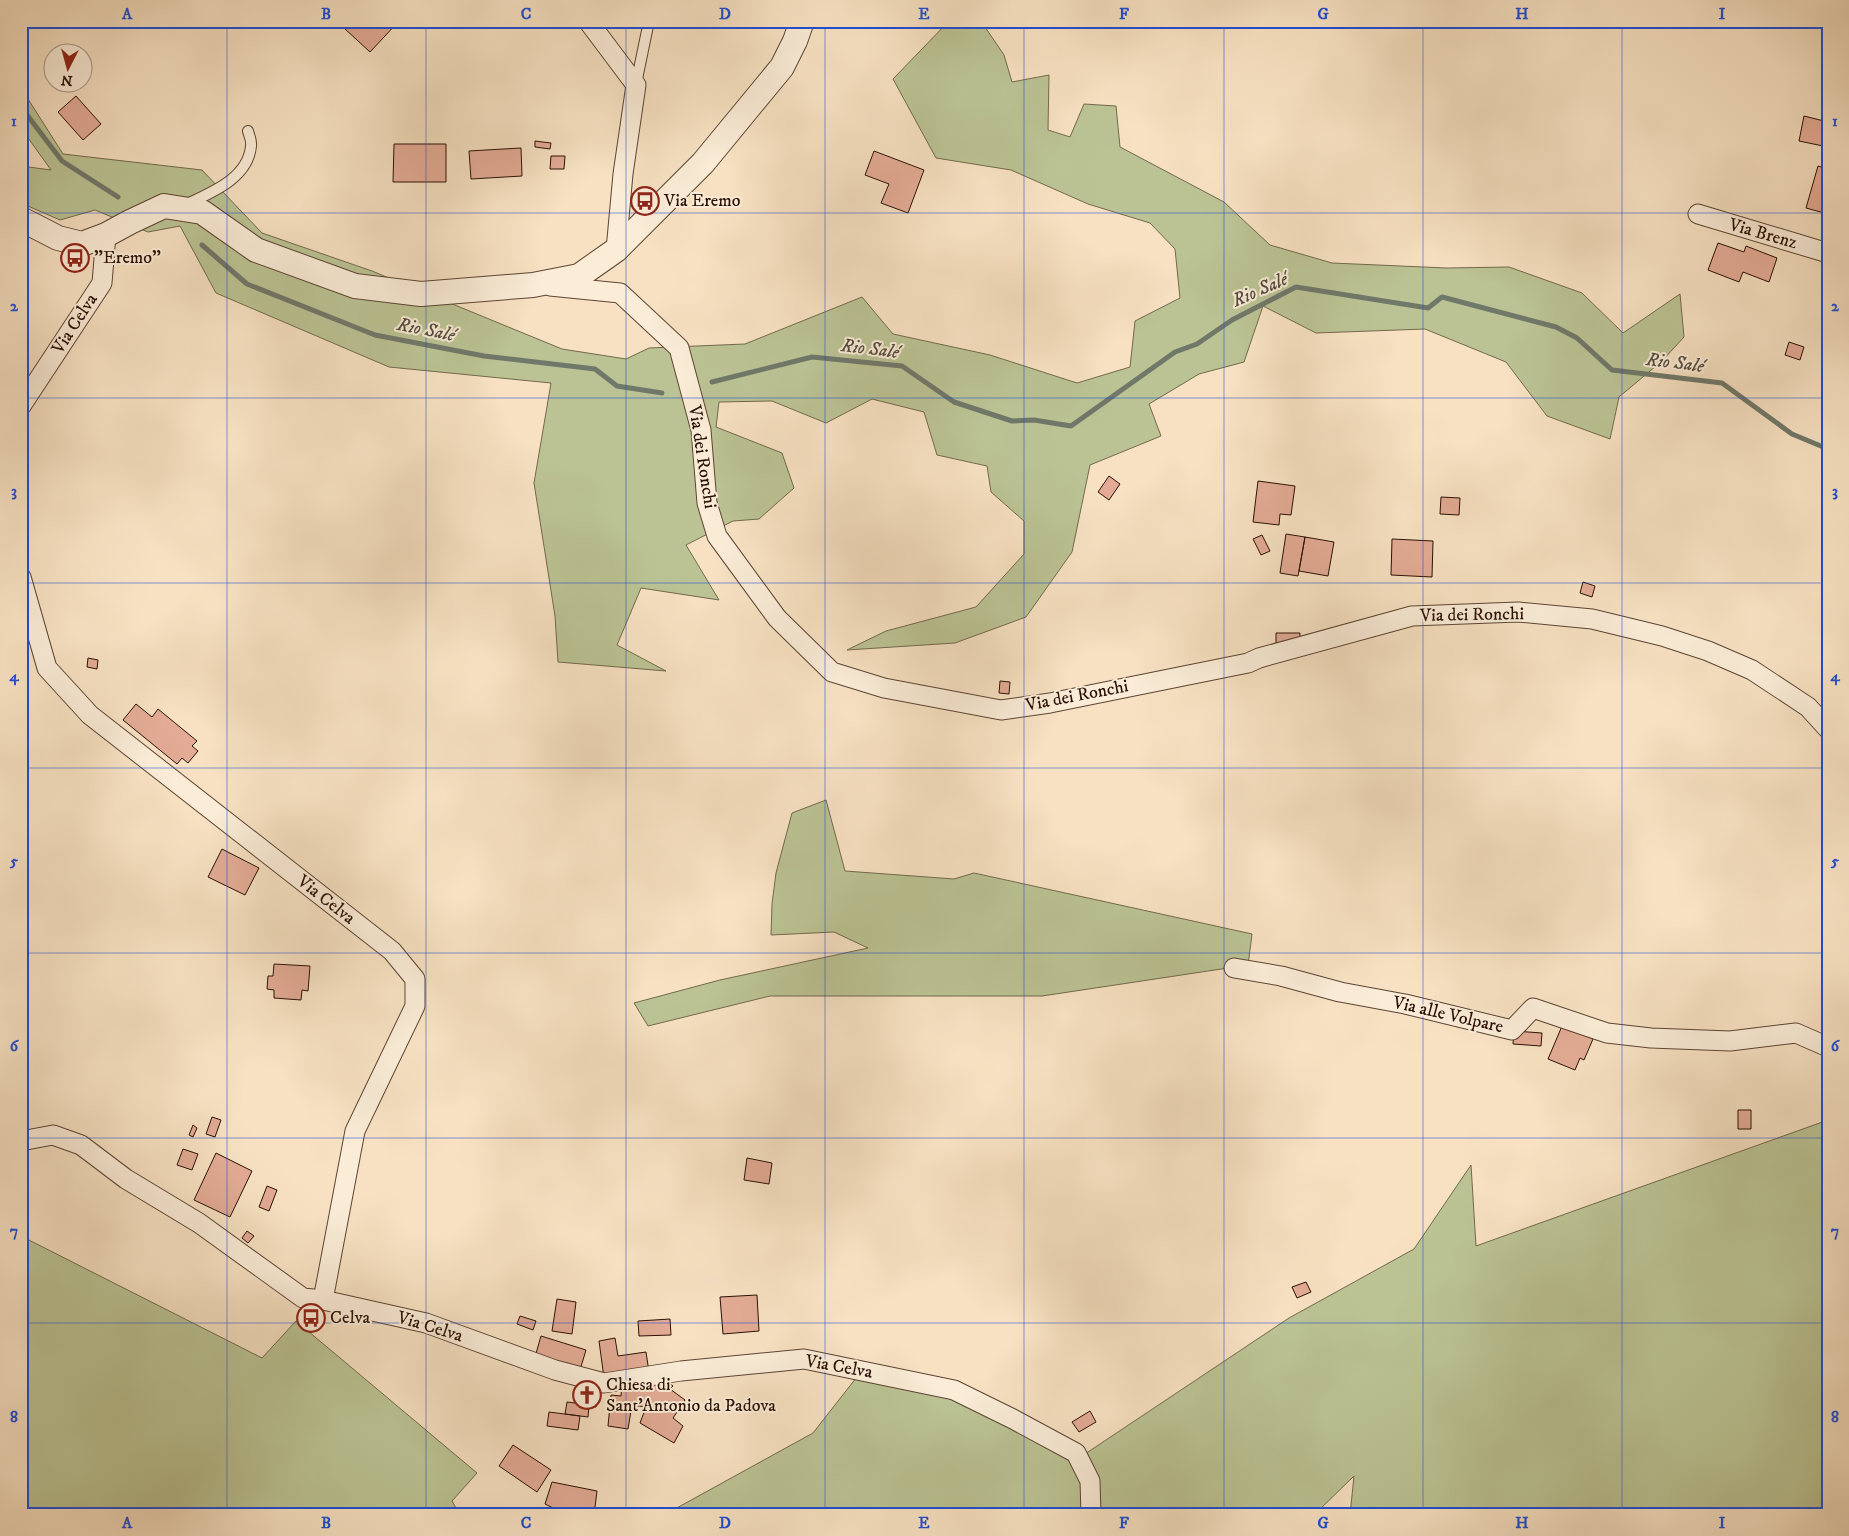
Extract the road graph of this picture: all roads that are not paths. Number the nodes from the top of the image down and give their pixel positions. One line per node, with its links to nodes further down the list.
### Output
1 (588, 21): 4 (street)
2 (649, 21): 4 (lane)
3 (802, 21): 10 (street)
4 (636, 85): 10 (street)
5 (248, 131): 6 (lane)
6 (179, 208): 9 (street); 12 (street)
7 (1698, 214): 11 (street, Via Brenz)
8 (21, 219): 9 (street)
9 (106, 235): 13 (street, Via Celva)
10 (616, 250): 12 (street)
11 (1828, 253)
12 (533, 285): 15 (street, Via dei Ronchi)
13 (21, 406)
14 (21, 577): 19 (street, Via Celva)
15 (1828, 729)
16 (1234, 968): 17 (street, Via alle Volpare)
17 (1828, 1046)
18 (21, 1141): 19 (street, Via Celva)
19 (323, 1300): 20 (street, Via Celva)
20 (1091, 1515)

